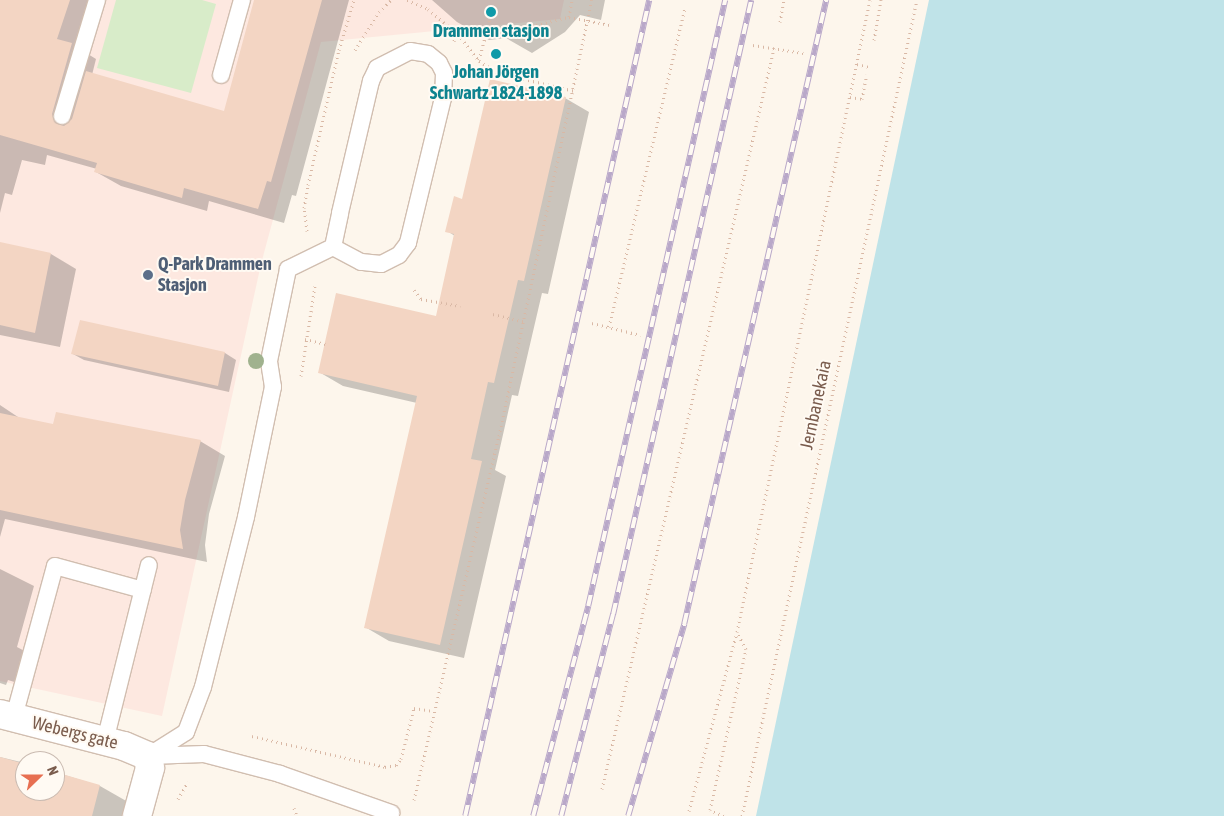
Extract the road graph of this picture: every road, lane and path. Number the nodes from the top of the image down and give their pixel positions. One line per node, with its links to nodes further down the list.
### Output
1 (97, 0): 31 (lane)
2 (242, 0): 28 (lane)
3 (354, 0): 33 (path)
4 (407, 0): 19 (path)
5 (572, 0): 12 (path)
6 (592, 0): 14 (path)
7 (784, 0): 15 (path)
8 (870, 0): 25 (path)
9 (881, 0): 20 (path)
10 (917, 0): 57 (path, Jernbanekaia)
11 (685, 7): 39 (path)
12 (568, 17): 14 (path); 18 (path)
13 (490, 18): 18 (path)
14 (588, 20): 17 (path); 29 (path)
15 (780, 22)
16 (460, 23): 19 (path)
17 (610, 25)
18 (488, 28): 24 (path)
19 (458, 34): 24 (path)
20 (874, 40)
21 (754, 44): 22 (path)
22 (774, 48): 23 (path); 51 (path)
23 (803, 53)
24 (479, 61): 29 (path)
25 (857, 64): 26 (path); 30 (path)
26 (869, 67)
27 (867, 74): 30 (path)
28 (221, 75)
29 (575, 91): 37 (path)
30 (850, 97): 45 (path)
31 (62, 116)
32 (333, 246): 32 (lane); 33 (lane)
33 (311, 256): 50 (lane)
34 (414, 290): 35 (path)
35 (460, 306)
36 (493, 314): 37 (path)
37 (524, 322): 46 (path)
38 (592, 323): 39 (path)
39 (608, 327): 40 (path)
40 (641, 335)
41 (305, 339): 42 (path)
42 (324, 344)
43 (149, 565): 44 (lane)
44 (143, 590): 47 (lane); 49 (lane)
45 (737, 632): 53 (path); 56 (path)
46 (434, 711): 48 (path); 52 (path)
47 (7, 716): 49 (street, Webergs gate)
48 (248, 735)
49 (105, 741): 50 (street, Webergs gate)
50 (148, 756): 54 (lane); 55 (street)
51 (602, 789)
52 (413, 806)
53 (689, 811)
54 (391, 813)
55 (137, 816)
56 (724, 816)
57 (742, 816)

